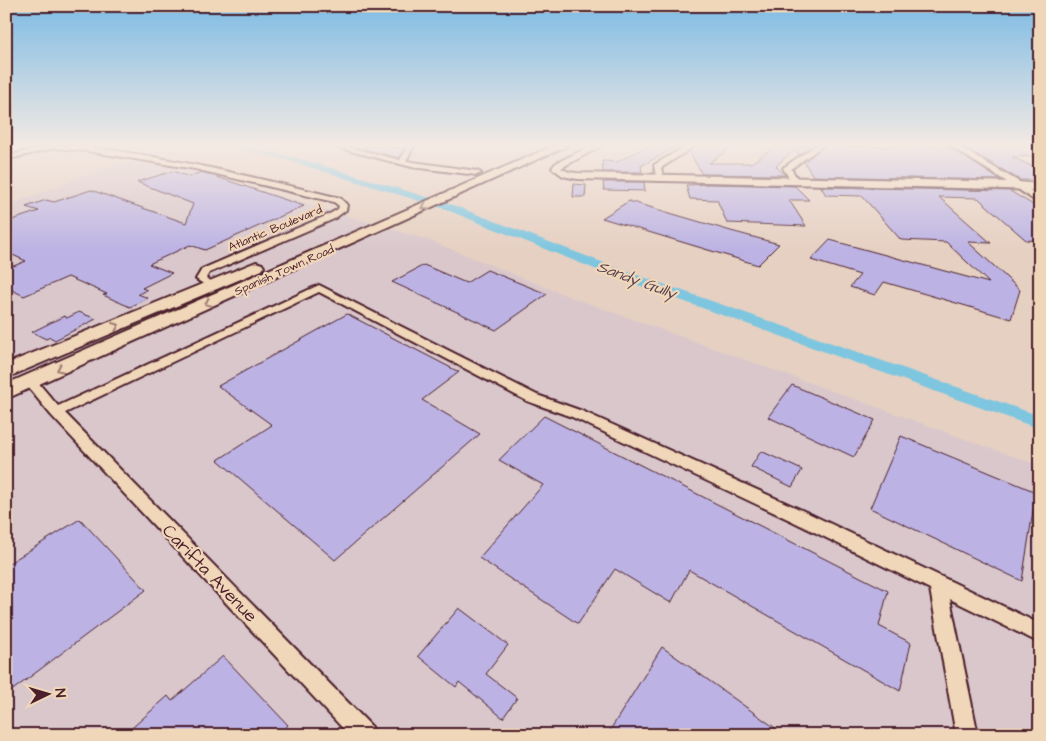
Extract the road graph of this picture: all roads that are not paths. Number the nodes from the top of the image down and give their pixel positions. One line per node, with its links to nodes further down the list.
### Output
1 (253, 181): 10 (street, Atlantic Boulevard)
2 (473, 181): 9 (highway, Spanish Town Road)
3 (732, 181): 5 (street)
4 (1011, 181): 6 (street)
5 (796, 182): 6 (street)
6 (1018, 185): 7 (street); 8 (street)
7 (1040, 188)
8 (1040, 202)
9 (357, 231): 10 (highway, Spanish Town Road); 12 (highway, Spanish Town Road, one-way to 12)
10 (211, 286): 11 (highway, Spanish Town Road, one-way to 10)
11 (6, 372)
12 (30, 382): 13 (highway, Spanish Town Road); 14 (street, Carifta Avenue)
13 (6, 392)
14 (56, 412): 15 (street); 17 (street, Carifta Avenue)
15 (938, 585): 16 (street); 18 (street)
16 (1040, 634)
17 (364, 735)
18 (967, 735)

